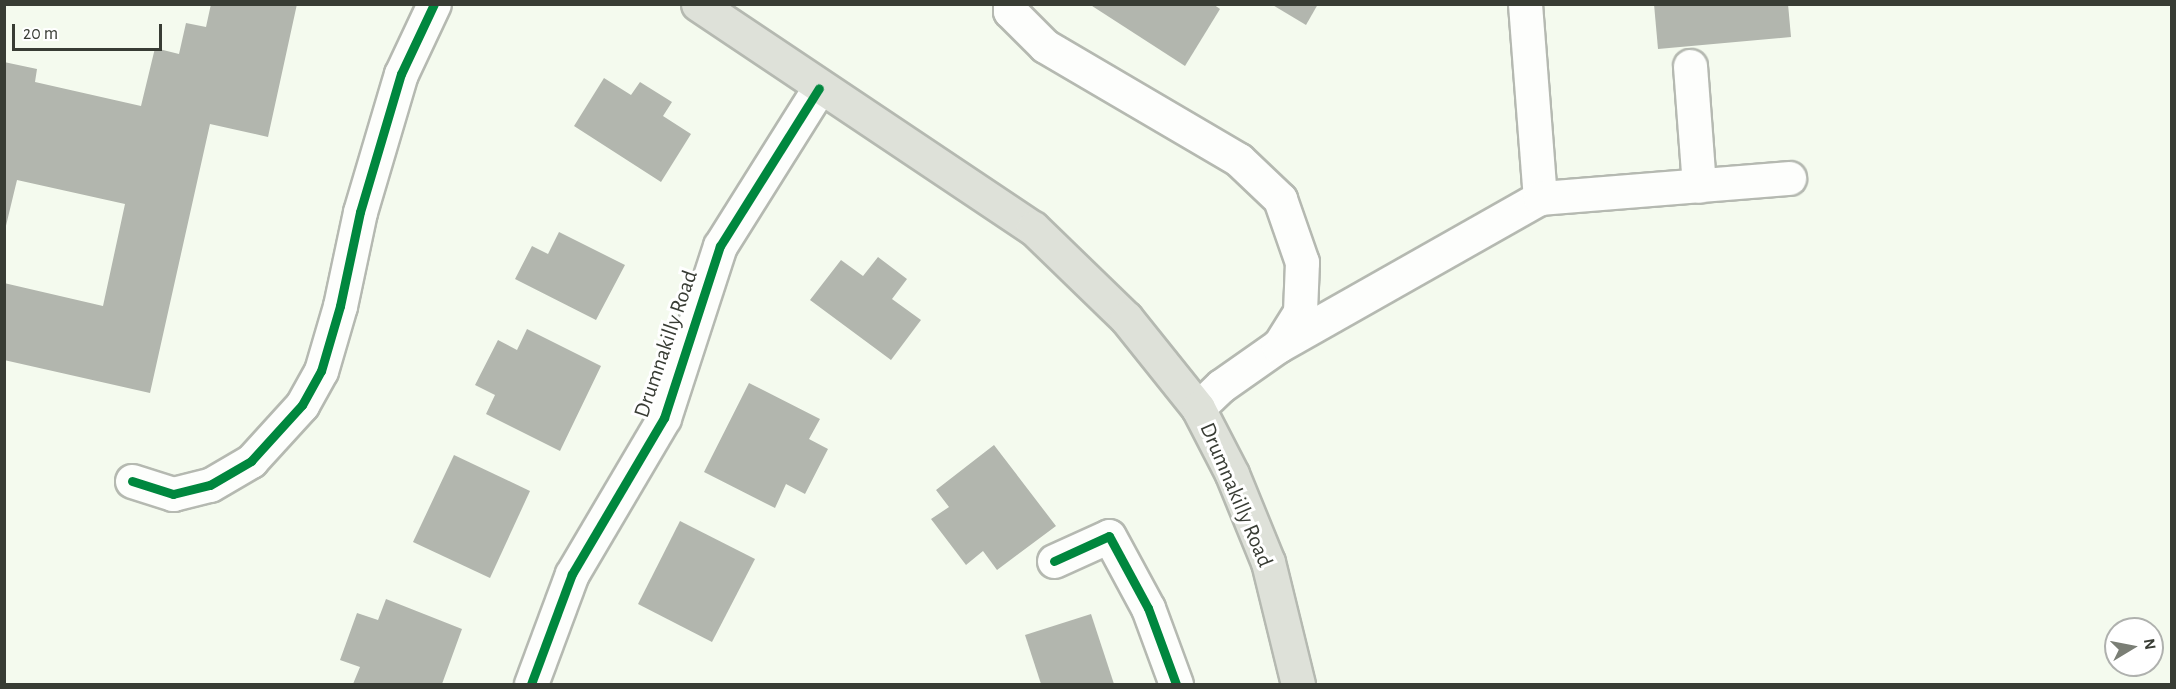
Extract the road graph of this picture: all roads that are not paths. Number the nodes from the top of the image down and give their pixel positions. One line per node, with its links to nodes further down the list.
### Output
1 (434, 4): 12 (street)
2 (699, 4): 6 (main road, Drumnakilly Road)
3 (1010, 4): 10 (street)
4 (1525, 4): 9 (street)
5 (1690, 66): 8 (street)
6 (819, 88): 11 (main road, Drumnakilly Road); 14 (street, Drumnakilly Road)
7 (1789, 178): 8 (street)
8 (1699, 186): 9 (street)
9 (1540, 198): 10 (street)
10 (1278, 346): 11 (street)
11 (1198, 408): 16 (main road, Drumnakilly Road)
12 (132, 481)
13 (1054, 561): 15 (street)
14 (531, 684)
15 (1176, 684)
16 (1298, 684)

